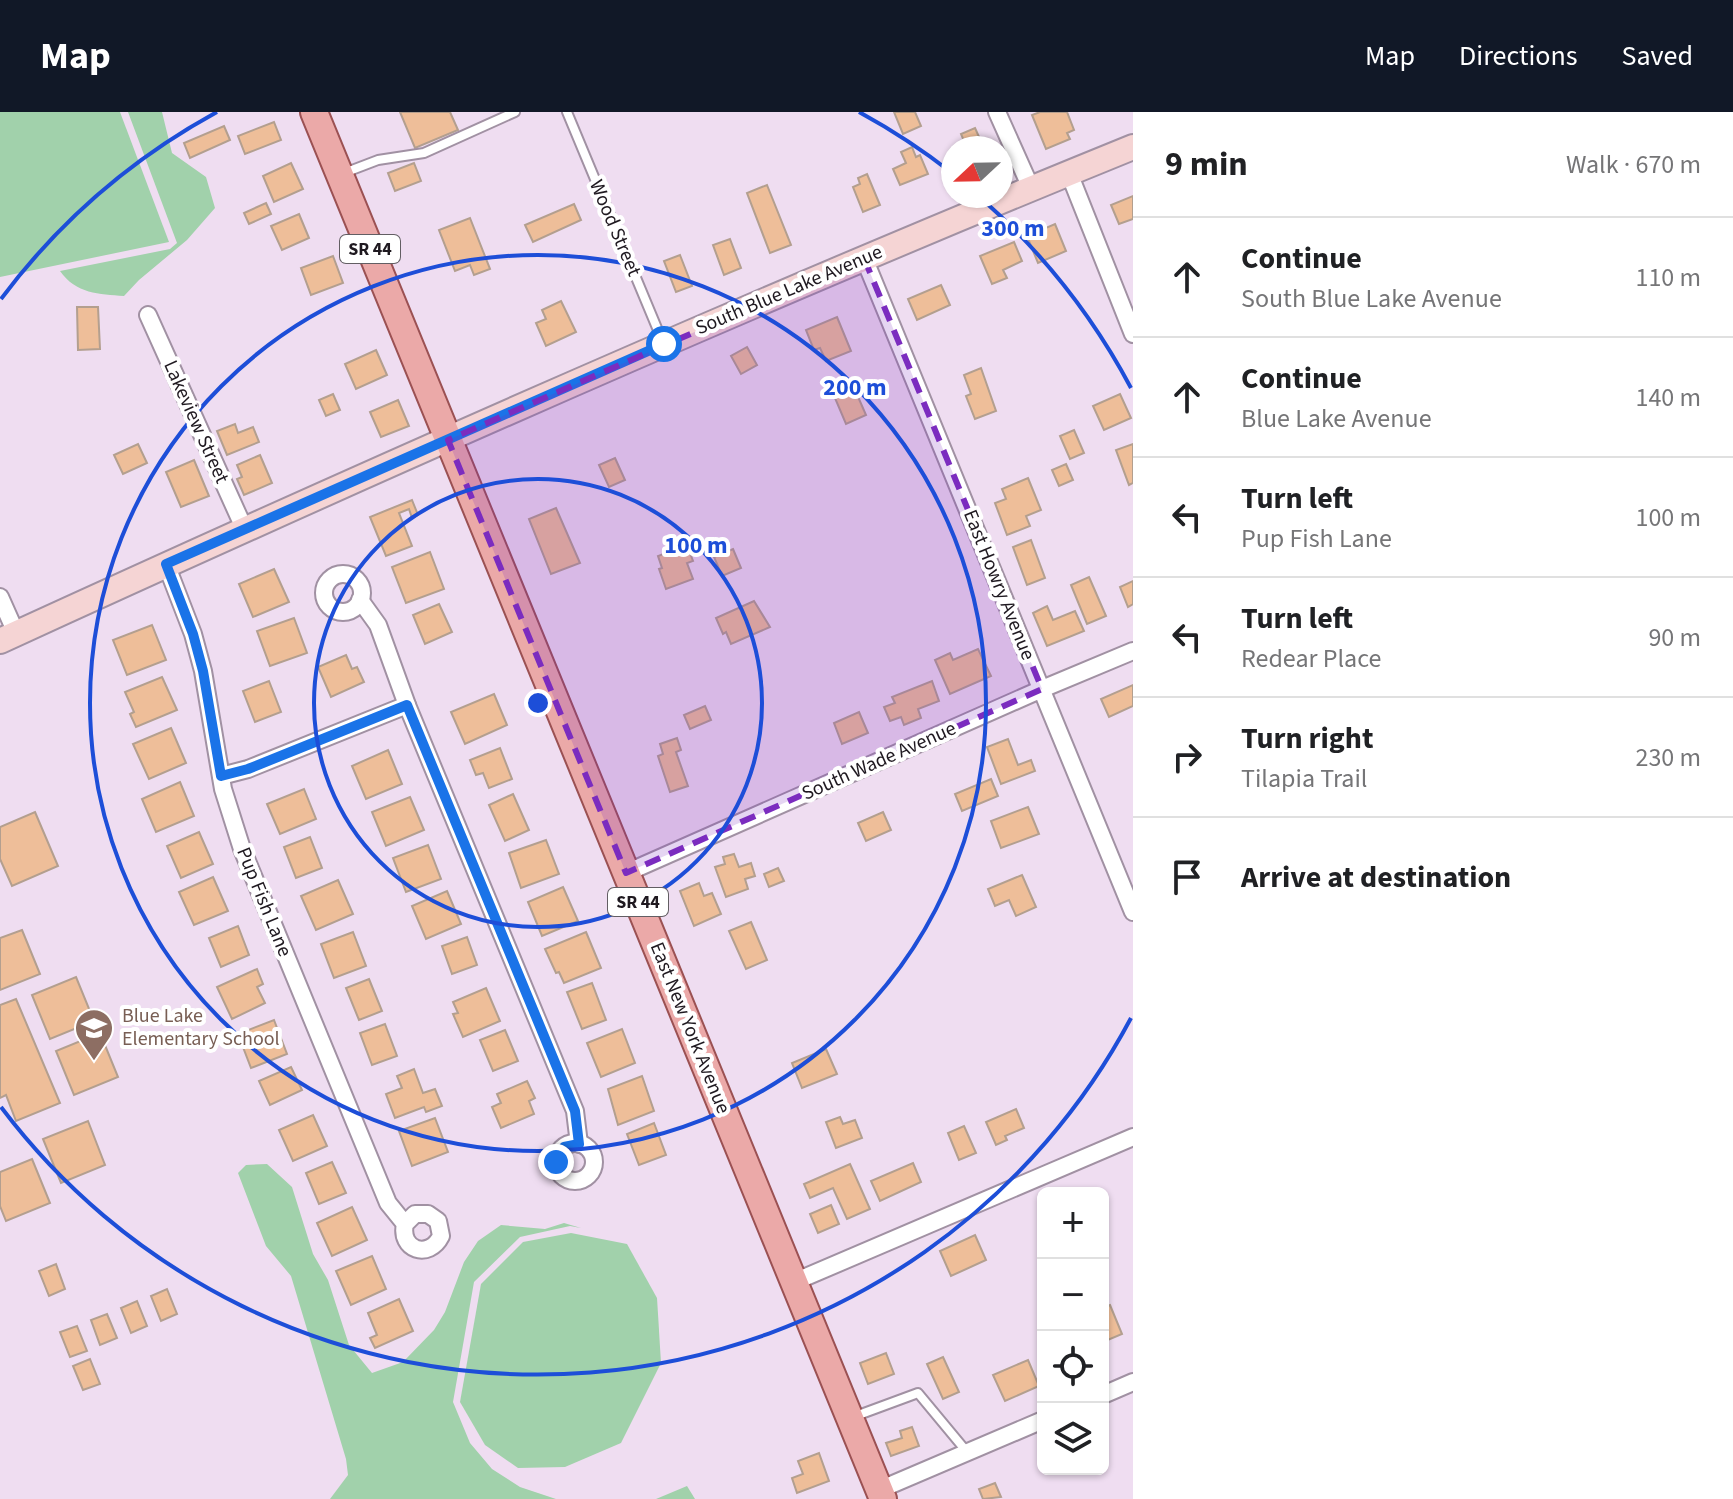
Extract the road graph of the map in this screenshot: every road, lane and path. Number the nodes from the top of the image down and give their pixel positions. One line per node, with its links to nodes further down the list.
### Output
1 (314, 112): 7 (main road, East New York Avenue / SR 44)
2 (515, 112): 7 (lane)
3 (567, 112): 12 (lane, Wood Street)
4 (997, 112): 8 (street)
5 (1133, 147): 6 (main road, South Blue Lake Avenue)
6 (1069, 173): 8 (main road, South Blue Lake Avenue); 11 (street)
7 (340, 174): 13 (main road, East New York Avenue / SR 44)
8 (1031, 188): 9 (main road, South Blue Lake Avenue)
9 (864, 258): 12 (main road, South Blue Lake Avenue); 20 (street, East Howry Avenue)
10 (148, 315): 14 (street, Lakeview Street)
11 (1133, 334)
12 (664, 344): 13 (main road, South Blue Lake Avenue)
13 (448, 440): 14 (main road, South Blue Lake Avenue); 23 (main road, East New York Avenue / SR 44)
14 (244, 528): 15 (main road, South Blue Lake Avenue)
15 (166, 564): 18 (main road, South Blue Lake Avenue); 22 (street, Pup Fish Lane)
16 (0, 597): 18 (street)
17 (360, 600): 21 (street)
18 (8, 637)
19 (1133, 651): 20 (street, South Wade Avenue)
20 (1042, 689): 23 (street, South Wade Avenue); 24 (street, East Howry Avenue)
21 (407, 705): 22 (street); 26 (street)
22 (221, 776): 27 (street, Pup Fish Lane)
23 (626, 873): 28 (main road, East New York Avenue / SR 44)
24 (1133, 912)
25 (1133, 1137): 28 (street)
26 (579, 1144)
27 (405, 1224)
28 (794, 1282): 31 (main road, East New York Avenue / SR 44)
29 (1133, 1382): 30 (street)
30 (1109, 1392)
31 (851, 1418): 33 (lane); 34 (main road, East New York Avenue / SR 44)
32 (1037, 1423): 33 (street)
33 (968, 1452): 34 (street)
34 (881, 1495)

